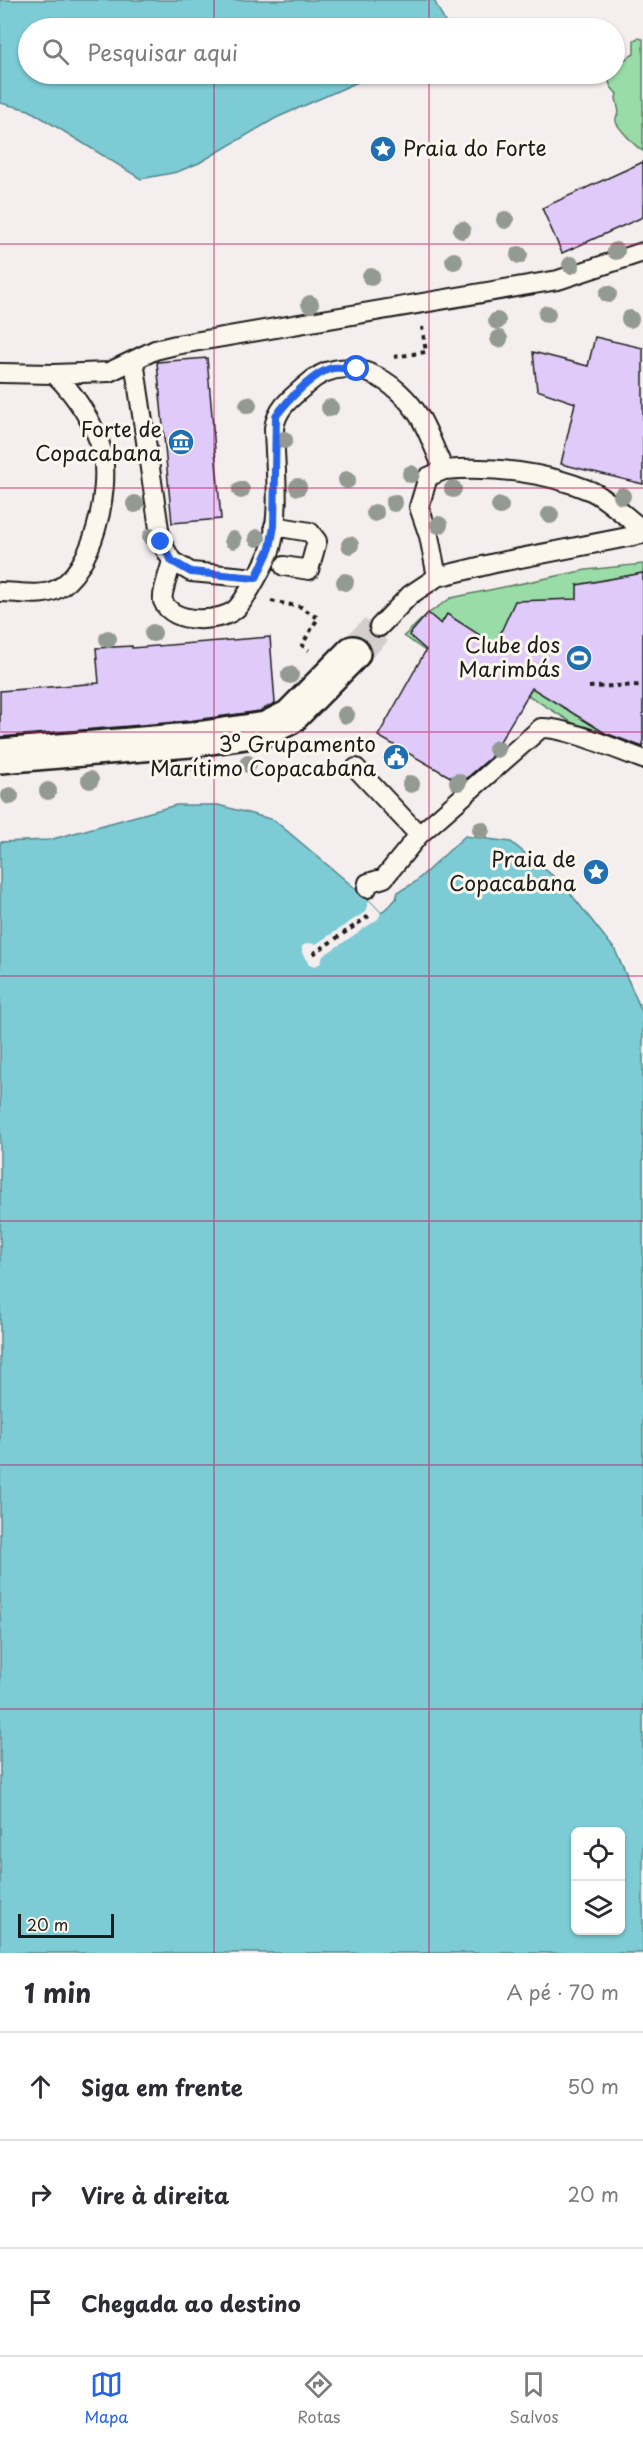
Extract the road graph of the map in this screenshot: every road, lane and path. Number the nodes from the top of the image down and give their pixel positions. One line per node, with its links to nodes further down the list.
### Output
1 (643, 252): 2 (lane)
2 (419, 304): 3 (lane); 5 (path)
3 (134, 361): 6 (lane); 10 (lane)
4 (0, 373): 6 (lane)
5 (368, 373): 7 (lane); 8 (lane)
6 (54, 374): 14 (lane)
7 (444, 470): 9 (lane); 13 (lane)
8 (274, 526): 11 (lane); 12 (lane)
9 (643, 532): 13 (lane)
10 (172, 561): 12 (lane); 12 (lane)
11 (284, 566)
12 (256, 578)
13 (437, 578): 16 (lane)
14 (0, 592)
15 (264, 600): 17 (path)
16 (379, 627)
17 (345, 661): 20 (street)
18 (643, 685): 19 (path)
19 (589, 687)
20 (0, 756)
21 (643, 759): 23 (lane)
22 (356, 768): 23 (lane)
23 (419, 835): 24 (lane)
24 (367, 888): 25 (path)
25 (313, 954)

